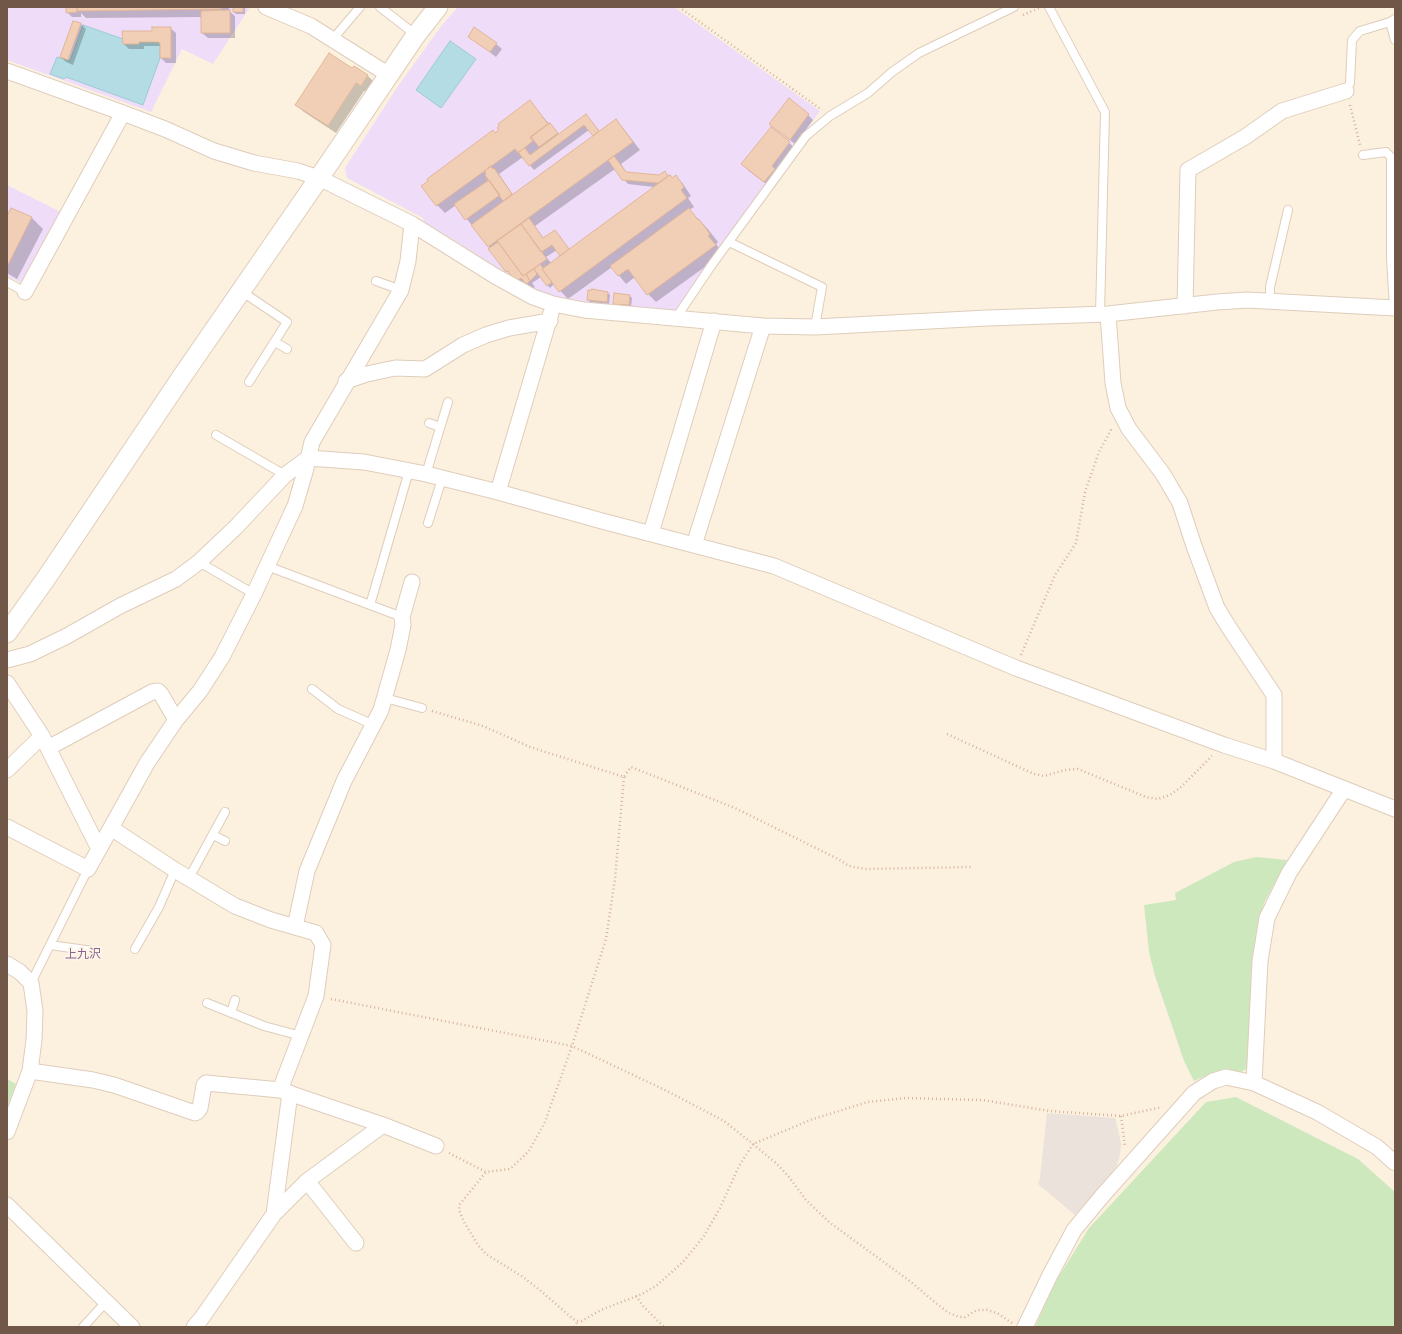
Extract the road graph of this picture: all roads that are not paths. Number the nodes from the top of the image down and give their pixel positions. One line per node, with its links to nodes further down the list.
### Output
1 (266, 7): 9 (street)
2 (360, 7): 9 (lane)
3 (380, 7): 8 (lane)
4 (438, 7): 8 (street)
5 (1014, 7): 20 (lane)
6 (1049, 7): 30 (lane)
7 (1393, 20): 10 (lane); 13 (lane)
8 (416, 34): 12 (street)
9 (332, 40): 12 (street)
10 (1395, 40)
11 (7, 71): 14 (street)
12 (389, 75): 16 (street)
13 (1346, 91): 28 (street)
14 (123, 113): 16 (street); 25 (street)
15 (1363, 155): 17 (lane)
16 (319, 178): 19 (street); 24 (street)
17 (1393, 194): 29 (lane)
18 (1288, 210): 26 (lane)
19 (412, 224): 23 (street); 27 (street)
20 (729, 242): 31 (lane); 35 (lane)
21 (376, 281): 23 (lane)
22 (7, 282): 25 (lane)
23 (401, 290): 38 (street)
24 (240, 291): 36 (lane); 59 (street)
25 (26, 292)
26 (1270, 301): 28 (street); 29 (street)
27 (553, 304): 31 (street); 32 (street)
28 (1185, 306): 30 (street)
29 (1394, 308)
30 (1104, 314): 35 (street); 68 (street)
31 (676, 318): 33 (street)
32 (550, 321): 38 (street); 49 (street)
33 (714, 321): 34 (street); 51 (street)
34 (763, 326): 35 (street); 52 (street)
35 (815, 327)
36 (275, 342): 37 (lane); 39 (lane)
37 (287, 349)
38 (346, 381): 44 (street)
39 (249, 382)
40 (448, 402): 42 (lane)
41 (430, 423): 42 (lane)
42 (440, 427): 46 (lane)
43 (216, 436): 47 (lane)
44 (308, 458): 45 (street); 47 (street); 54 (street)
45 (410, 471): 46 (street); 57 (lane)
46 (426, 474): 48 (street)
47 (285, 475): 53 (street)
48 (442, 479): 49 (street); 50 (lane)
49 (498, 492): 51 (street)
50 (428, 523)
51 (651, 533): 52 (street)
52 (694, 545): 68 (street)
53 (199, 562): 56 (lane); 60 (street)
54 (267, 566): 56 (street); 57 (lane)
55 (412, 582): 58 (street)
56 (254, 594): 65 (street)
57 (370, 605): 58 (lane)
58 (402, 617): 63 (street)
59 (7, 633)
60 (7, 660)
61 (7, 683): 67 (street)
62 (312, 689): 66 (lane)
63 (385, 698): 64 (lane); 66 (street)
64 (422, 708)
65 (176, 720): 67 (street); 74 (street)
66 (374, 725): 81 (street)
67 (45, 742): 69 (street); 77 (street)
68 (1274, 761): 70 (street)
69 (7, 770)
70 (1344, 790): 71 (street); 92 (street)
71 (1395, 809)
72 (225, 812): 75 (lane)
73 (7, 827): 78 (street)
74 (111, 828): 77 (street); 79 (street)
75 (213, 835): 76 (lane); 80 (lane)
76 (225, 841)
77 (99, 849): 78 (street)
78 (88, 869): 82 (lane)
79 (175, 870): 80 (street); 83 (lane)
80 (188, 878): 81 (street)
81 (296, 927): 90 (street)
82 (50, 945): 84 (lane); 86 (lane)
83 (135, 949)
84 (94, 951)
85 (7, 964): 86 (street)
86 (31, 984): 91 (street)
87 (235, 1000): 89 (lane)
88 (207, 1003): 89 (lane)
89 (231, 1012): 90 (lane)
90 (301, 1036): 93 (street)
91 (30, 1071): 93 (street); 95 (street)
92 (1254, 1083): 97 (street); 106 (street)
93 (285, 1091): 94 (street); 100 (street)
94 (383, 1124): 96 (street); 98 (street)
95 (7, 1132)
96 (436, 1146)
97 (1395, 1163)
98 (307, 1181): 100 (street); 101 (street)
99 (7, 1205): 102 (street)
100 (274, 1214): 105 (street)
101 (356, 1243)
102 (106, 1302): 103 (street); 104 (lane)
103 (129, 1326)
104 (83, 1327)
105 (194, 1327)
106 (1025, 1327)

